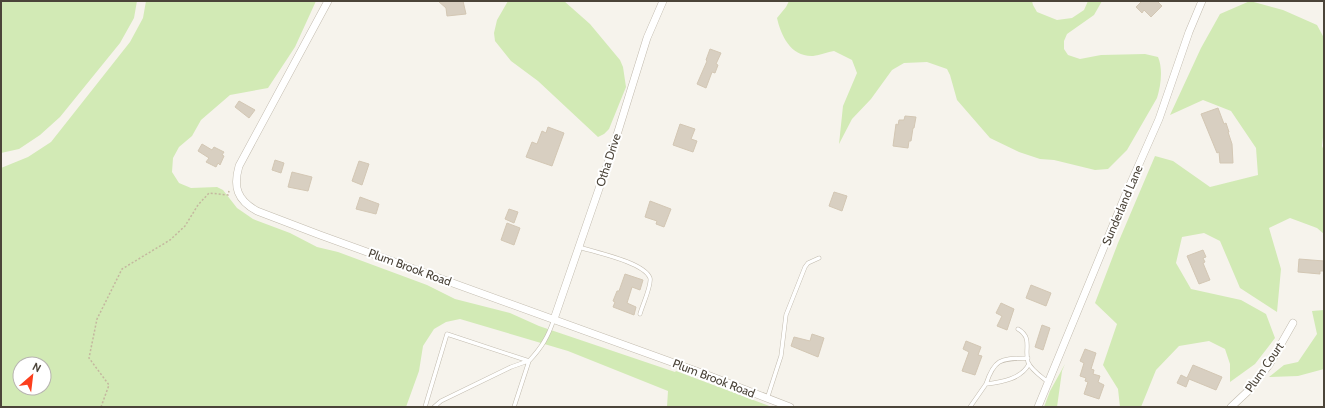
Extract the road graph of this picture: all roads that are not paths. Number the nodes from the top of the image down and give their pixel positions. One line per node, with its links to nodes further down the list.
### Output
1 (328, 1): 7 (street, Plum Brook Road)
2 (663, 1): 4 (street, Otha Drive)
3 (1202, 1): 13 (street, Sunderland Lane)
4 (579, 247): 6 (lane); 7 (street, Otha Drive)
5 (818, 258): 15 (lane)
6 (640, 314)
7 (554, 319): 11 (lane); 15 (street, Plum Brook Road)
8 (1293, 323): 22 (street, Plum Court)
9 (1018, 329): 10 (lane)
10 (1028, 358): 12 (lane); 14 (lane)
11 (529, 360): 16 (lane); 17 (lane); 18 (lane)
12 (1029, 364): 13 (lane); 14 (lane)
13 (1048, 382): 21 (street, Sunderland Lane)
14 (986, 384): 20 (lane)
15 (768, 399): 19 (street, Plum Brook Road)
16 (425, 407)
17 (434, 407)
18 (514, 407)
19 (790, 407)
20 (970, 407)
21 (1038, 407)
22 (1231, 407)

